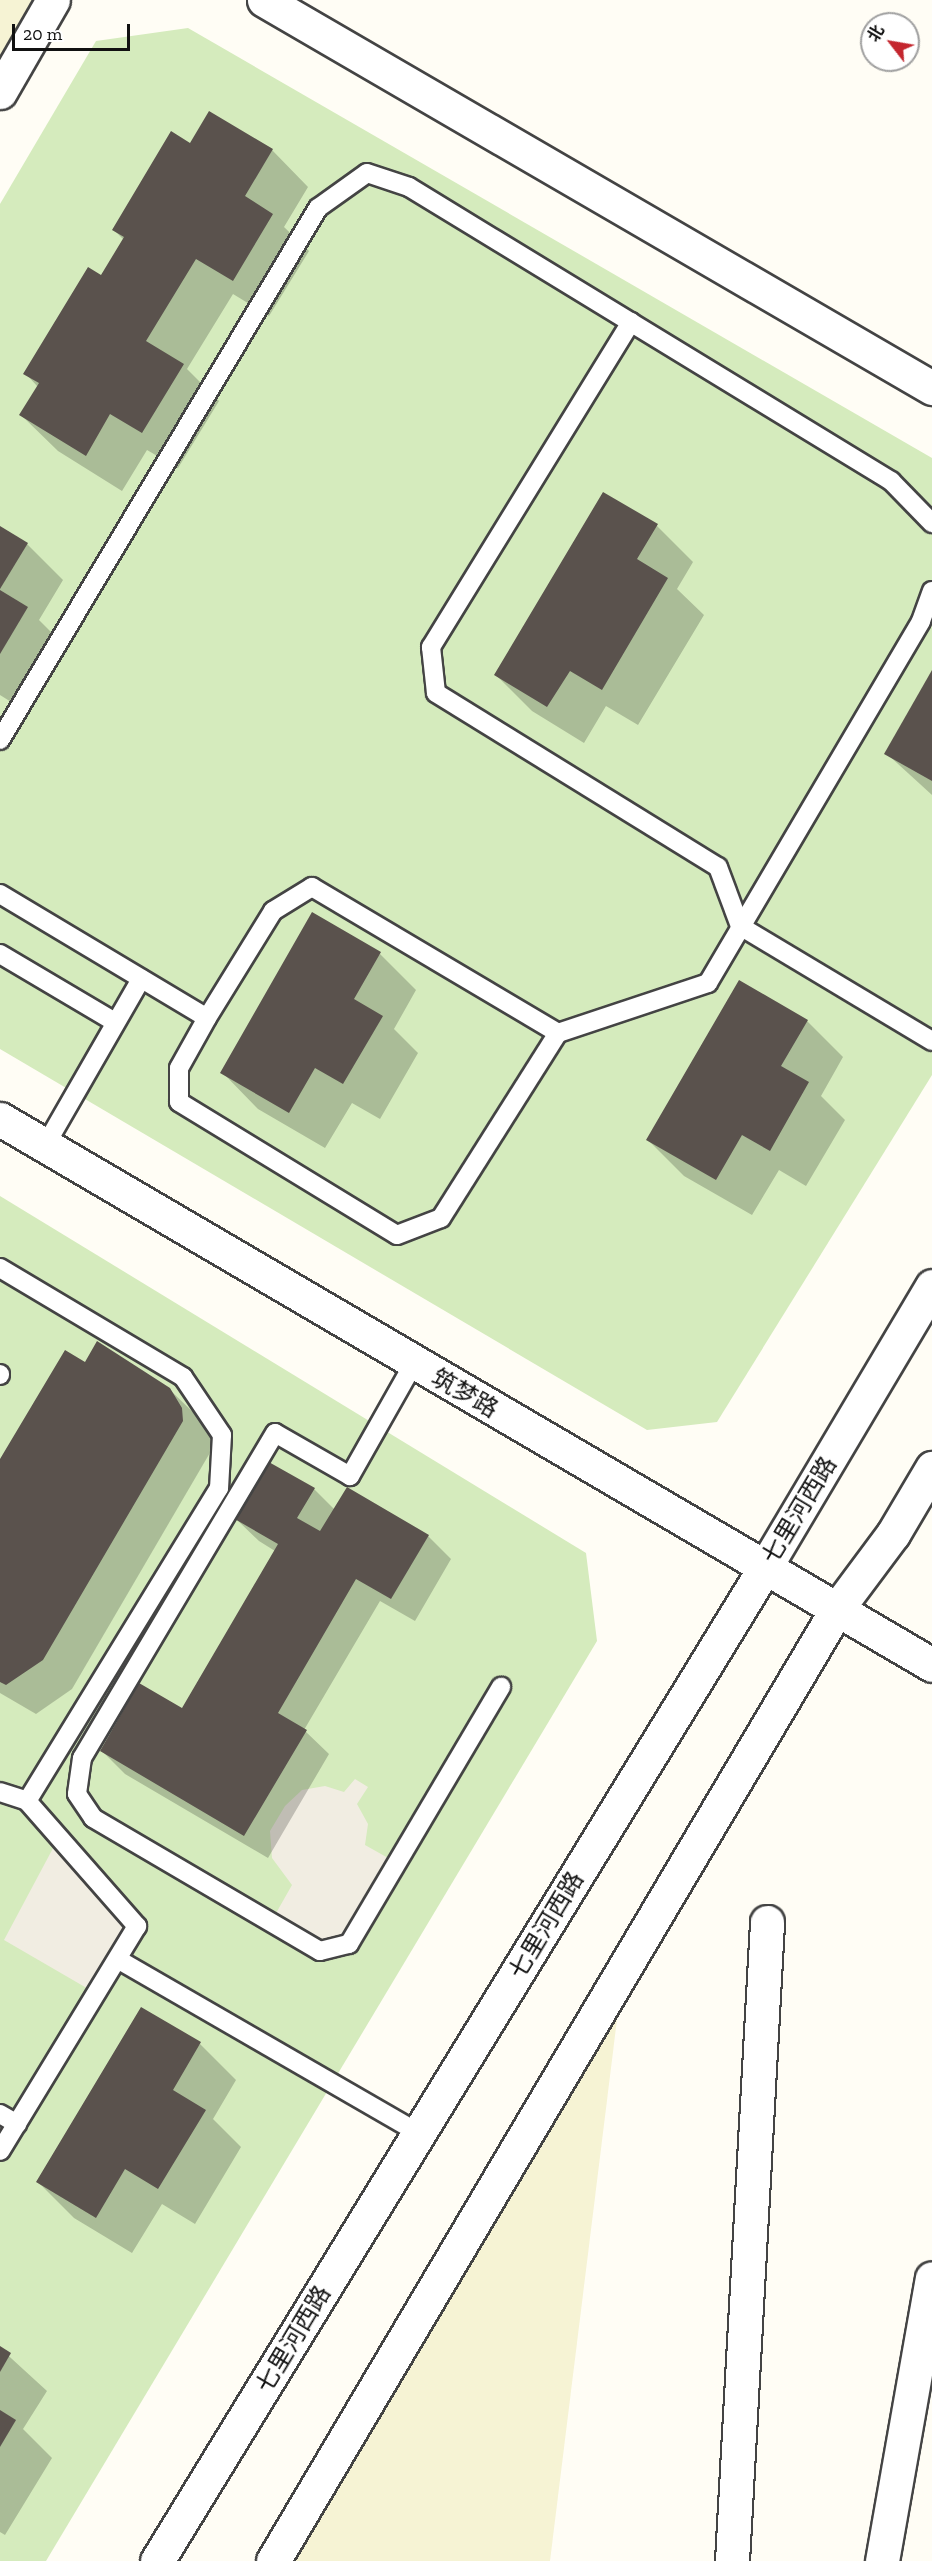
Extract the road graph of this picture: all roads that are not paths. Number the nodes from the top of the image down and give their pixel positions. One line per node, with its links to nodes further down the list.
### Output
1 (53, 0): 3 (street)
2 (264, 0): 5 (street)
3 (0, 92)
4 (632, 322): 6 (lane); 8 (lane); 10 (lane)
5 (932, 388)
6 (932, 523)
7 (932, 591): 10 (lane)
8 (0, 740)
9 (0, 894): 12 (lane)
10 (740, 926): 15 (lane); 16 (lane)
11 (0, 954): 14 (lane)
12 (141, 978): 13 (lane); 14 (lane)
13 (207, 1018): 15 (lane); 15 (lane)
14 (115, 1022): 18 (lane)
15 (558, 1033)
16 (932, 1041)
17 (0, 1119): 18 (street, 筑梦路)
18 (45, 1146): 21 (street, 筑梦路)
19 (0, 1268): 28 (lane)
20 (932, 1286): 23 (street, 七里河西路)
21 (414, 1363): 23 (street, 筑梦路); 26 (lane)
22 (932, 1468): 24 (street)
23 (764, 1569): 24 (street, 筑梦路); 33 (street, 七里河西路)
24 (837, 1609): 25 (street, 筑梦路); 37 (street)
25 (932, 1665)
26 (501, 1687)
27 (0, 1791): 28 (lane)
28 (27, 1801): 30 (lane)
29 (767, 1922): 38 (street)
30 (119, 1960): 32 (lane); 33 (lane)
31 (0, 2114): 32 (lane)
32 (17, 2124): 34 (lane)
33 (419, 2133): 36 (street, 七里河西路)
34 (0, 2151)
35 (932, 2278): 39 (street)
36 (157, 2561)
37 (273, 2561)
38 (732, 2561)
39 (882, 2561)

